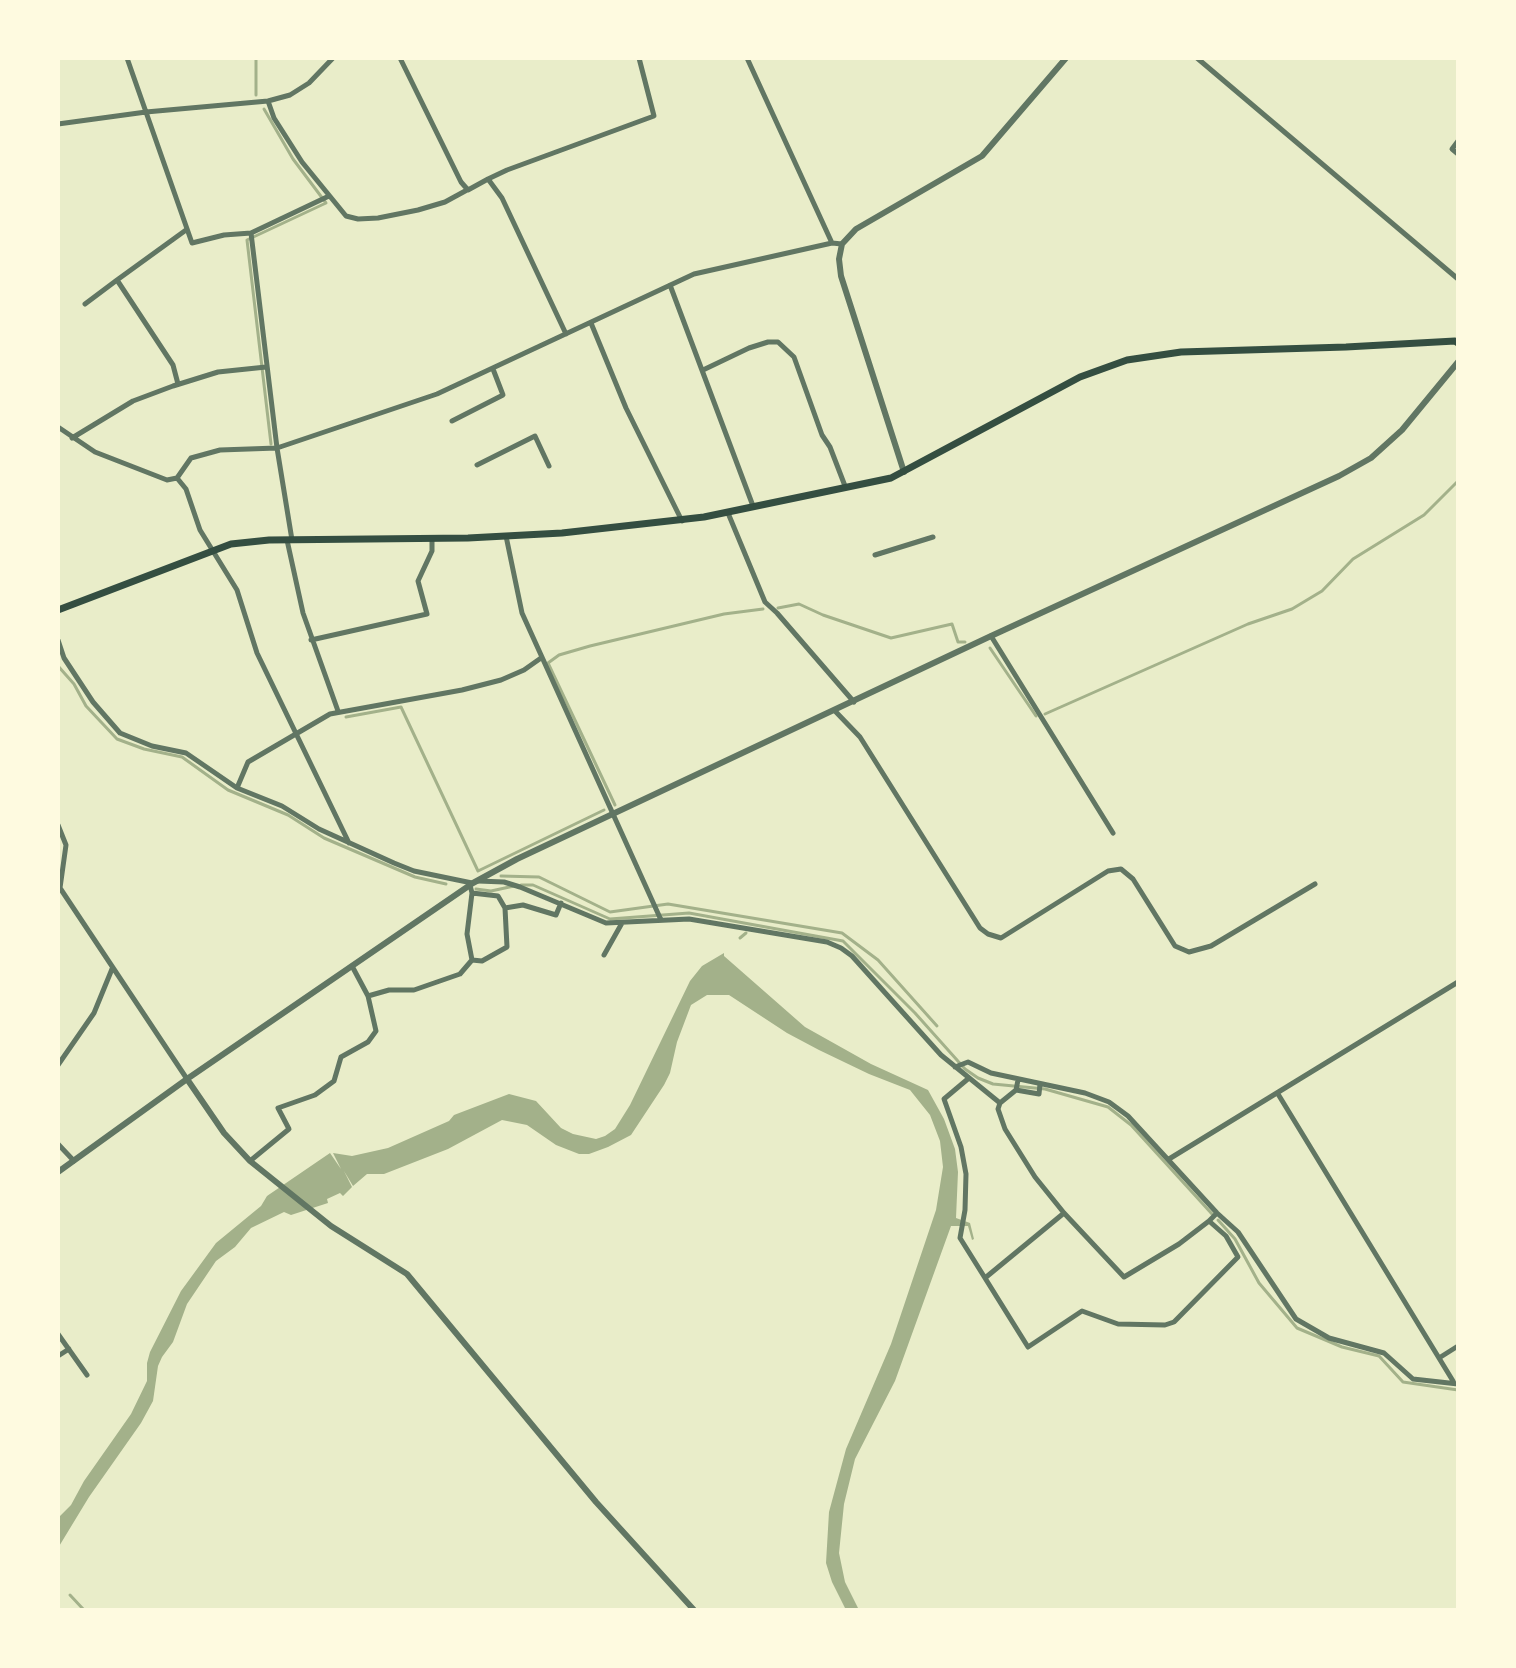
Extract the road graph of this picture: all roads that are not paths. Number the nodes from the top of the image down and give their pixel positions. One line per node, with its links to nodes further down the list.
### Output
1 (127, 58): 9 (street)
2 (333, 58): 8 (street)
3 (400, 58): 14 (street)
4 (639, 58): 13 (street)
5 (747, 58): 18 (street)
6 (1066, 58): 19 (street)
7 (1197, 58): 20 (street)
8 (268, 101): 9 (street); 15 (street)
9 (146, 112): 10 (street); 16 (street)
10 (58, 124)
11 (1458, 141): 12 (street)
12 (1458, 154)
13 (488, 179): 14 (street); 25 (street)
14 (468, 190): 15 (street)
15 (329, 196): 17 (street)
16 (187, 229): 17 (street); 21 (street)
17 (252, 236): 28 (street)
18 (832, 243): 19 (street); 22 (street)
19 (842, 244): 38 (street)
20 (1458, 279)
21 (117, 280): 23 (street); 31 (street)
22 (670, 285): 24 (street); 30 (street)
23 (85, 304)
24 (591, 323): 25 (street); 43 (street)
25 (566, 334): 29 (street)
26 (1458, 343): 38 (main road)
27 (1458, 362): 51 (street)
28 (264, 367): 31 (street); 35 (street)
29 (493, 369): 32 (street); 35 (street)
30 (703, 370): 40 (street); 41 (street)
31 (178, 384): 34 (street)
32 (452, 421)
33 (58, 427): 34 (street)
34 (72, 438): 39 (street)
35 (277, 448): 39 (street); 47 (street)
36 (477, 465): 37 (street)
37 (549, 466)
38 (904, 472): 40 (main road)
39 (177, 478): 48 (street)
40 (845, 486): 41 (main road)
41 (754, 507): 42 (main road)
42 (728, 513): 43 (main road); 55 (street)
43 (682, 521): 44 (main road)
44 (506, 535): 46 (main road); 54 (street)
45 (933, 537): 49 (street)
46 (432, 538): 47 (main road); 53 (street)
47 (290, 540): 48 (main road); 53 (street)
48 (210, 550): 50 (main road); 58 (street)
49 (875, 555)
50 (58, 610)
51 (991, 636): 55 (street); 62 (street)
52 (58, 640): 59 (street)
53 (311, 640): 56 (street)
54 (541, 658): 56 (street); 60 (street)
55 (854, 702): 57 (street)
56 (338, 711): 58 (street)
57 (835, 711): 60 (street); 65 (street)
58 (297, 733): 59 (street); 63 (street)
59 (237, 788): 63 (street)
60 (615, 815): 64 (street); 69 (street)
61 (58, 825): 74 (street)
62 (1113, 833)
63 (349, 843): 64 (street)
64 (473, 883): 66 (street); 67 (street); 73 (street)
65 (1315, 884)
66 (472, 893): 68 (street); 72 (street)
67 (561, 903): 68 (street); 70 (street)
68 (505, 908): 72 (street)
69 (661, 918): 70 (street); 78 (street)
70 (622, 923): 71 (street)
71 (604, 955)
72 (472, 960): 76 (street)
73 (352, 966): 76 (street); 80 (street)
74 (112, 968): 77 (street); 80 (street)
75 (1458, 982): 84 (street)
76 (368, 996): 89 (street)
77 (58, 1065)
78 (955, 1068): 79 (street); 81 (street)
79 (969, 1078): 85 (street); 94 (street)
80 (187, 1079): 88 (street); 89 (street)
81 (1018, 1080): 82 (street); 83 (street)
82 (1040, 1084): 83 (street); 87 (street)
83 (1016, 1090): 85 (street)
84 (1278, 1094): 87 (street); 99 (street)
85 (1000, 1103): 91 (street)
86 (58, 1144): 88 (street)
87 (1169, 1159): 92 (street)
88 (74, 1161): 90 (street)
89 (250, 1161): 102 (street)
90 (58, 1172)
91 (1064, 1213): 93 (street); 94 (street)
92 (1217, 1213): 93 (street); 101 (street)
93 (1209, 1221): 94 (street)
94 (985, 1278)
95 (58, 1334): 97 (street)
96 (1458, 1346): 99 (street)
97 (69, 1349): 98 (street); 100 (street)
98 (58, 1356)
99 (1439, 1358): 101 (street)
100 (87, 1375)
101 (1456, 1383)
102 (694, 1610)

